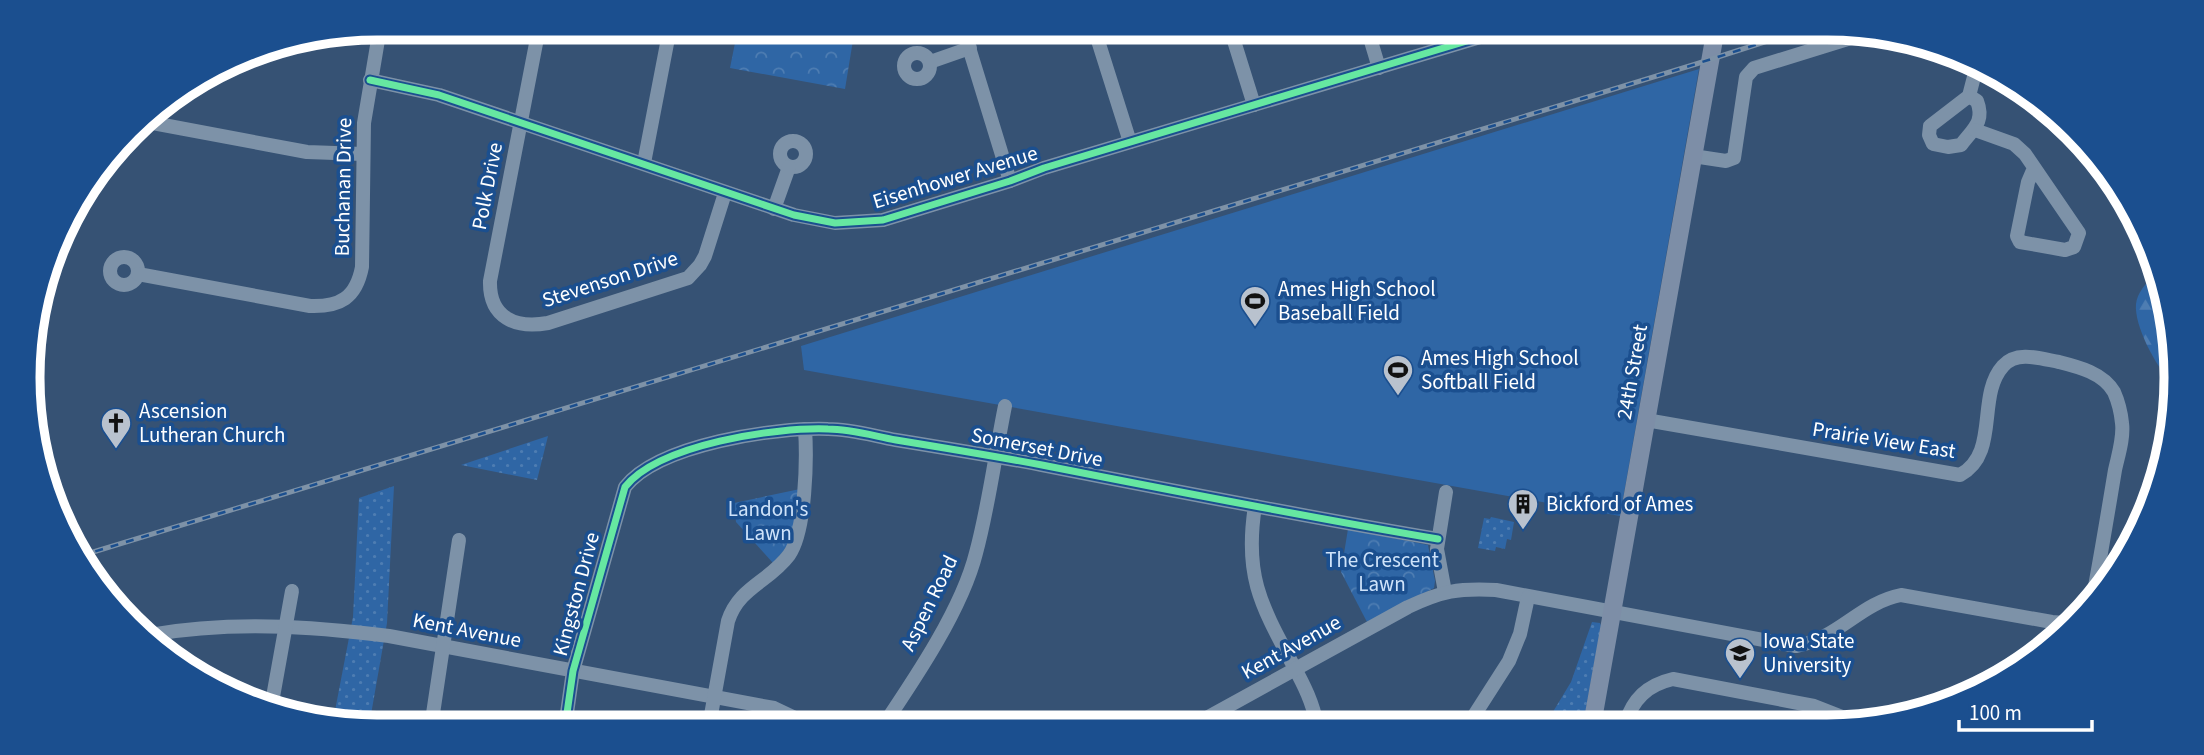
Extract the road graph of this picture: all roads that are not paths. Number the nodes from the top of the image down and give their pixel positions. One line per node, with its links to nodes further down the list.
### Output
1 (378, 40): 15 (street, Buchanan Drive)
2 (536, 40): 18 (street, Polk Drive)
3 (668, 40): 24 (street)
4 (967, 40): 11 (street)
5 (1098, 40): 21 (street)
6 (1234, 40): 17 (street)
7 (1371, 40): 13 (street)
8 (1471, 40): 13 (street, Eisenhower Avenue)
9 (1714, 40): 23 (main road, 24th Street)
10 (1842, 41): 23 (street)
11 (970, 48): 12 (street); 27 (street)
12 (930, 62)
13 (1379, 68): 17 (street, Eisenhower Avenue)
14 (1975, 74): 16 (street)
15 (370, 80): 18 (street, Eisenhower Avenue); 22 (street, Buchanan Drive)
16 (1969, 96): 20 (street); 20 (street)
17 (1254, 105): 21 (street, Eisenhower Avenue)
18 (521, 122): 24 (street, Eisenhower Avenue); 30 (street, Polk Drive)
19 (156, 124): 22 (street)
20 (1975, 130): 26 (street)
21 (1130, 142): 27 (street, Eisenhower Avenue)
22 (363, 154): 31 (street, Buchanan Drive)
23 (1693, 156): 33 (main road, 24th Street)
24 (644, 163): 28 (street, Eisenhower Avenue)
25 (789, 167): 29 (street)
26 (2034, 168): 26 (street)
27 (1010, 181): 29 (street, Eisenhower Avenue)
28 (725, 193): 29 (street, Eisenhower Avenue); 30 (street, Stevenson Drive)
29 (774, 209)
30 (491, 270)
31 (138, 274)
32 (1004, 406): 35 (street, Aspen Road)
33 (1646, 420): 41 (street, Prairie View East); 45 (main road, 24th Street)
34 (805, 429): 35 (street, Somerset Drive); 36 (street, Somerset Drive); 52 (street)
35 (994, 456): 38 (street, Somerset Drive); 58 (street, Aspen Road)
36 (634, 475): 51 (street, Kingston Drive)
37 (1446, 492): 40 (street)
38 (1255, 506): 40 (street, Somerset Drive); 50 (street)
39 (459, 540): 49 (street)
40 (1438, 540): 43 (street)
41 (2096, 580)
42 (292, 591): 47 (street)
43 (1445, 592): 44 (street, Kent Avenue); 50 (street, Kent Avenue)
44 (1528, 597): 45 (street, Kent Avenue); 61 (street)
45 (1613, 612): 46 (street, Kent Avenue); 62 (main road, 24th Street)
46 (2058, 622)
47 (285, 626): 48 (street, Kent Avenue); 49 (street, Kent Avenue); 53 (street)
48 (159, 634)
49 (444, 647): 51 (street, Kent Avenue); 54 (street)
50 (1295, 668): 59 (street, Kent Avenue); 60 (street)
51 (573, 671): 52 (street, Kent Avenue); 55 (street, Kingston Drive)
52 (715, 697): 56 (street); 57 (street, Kent Avenue)
53 (273, 698)
54 (433, 715)
55 (567, 715)
56 (711, 715)
57 (789, 715)
58 (890, 715)
59 (1212, 715)
60 (1314, 715)
61 (1475, 715)
62 (1594, 715)
63 (1628, 715): 64 (street)
64 (1836, 715)

